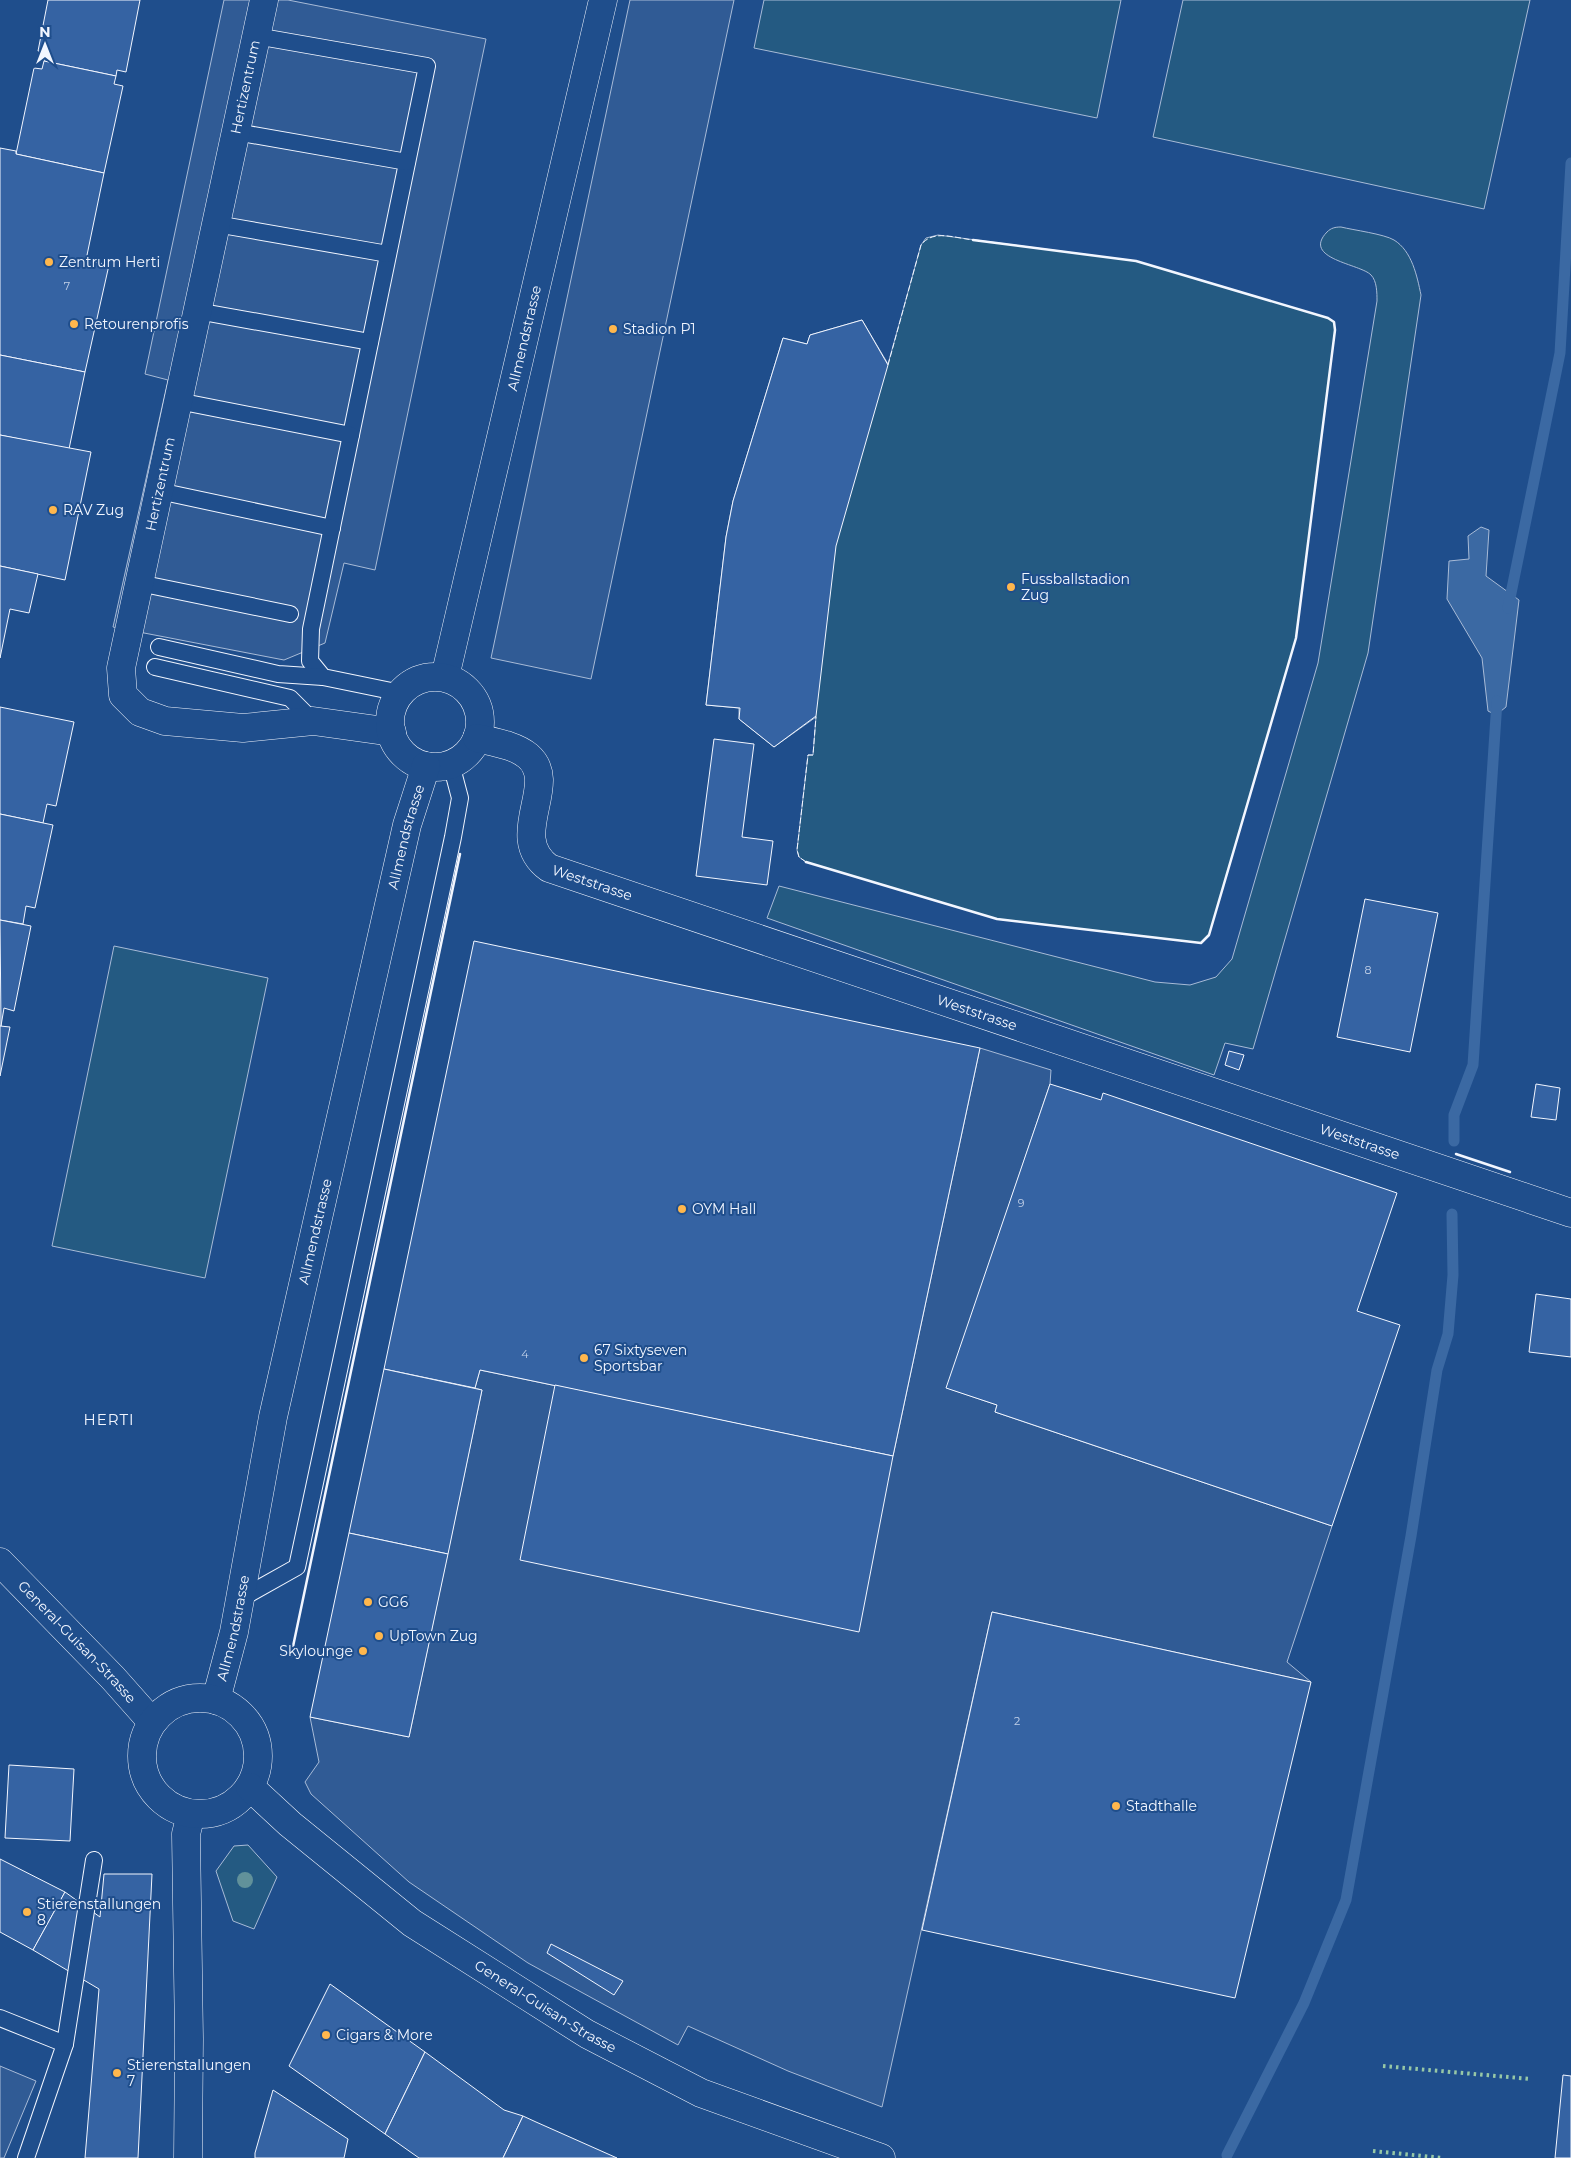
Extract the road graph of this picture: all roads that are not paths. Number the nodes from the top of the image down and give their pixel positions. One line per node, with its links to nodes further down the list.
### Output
1 (264, 0): 3 (street, Hertizentrum)
2 (603, 0): 19 (street, Allmendstrasse)
3 (256, 36): 4 (street, Hertizentrum); 5 (lane)
4 (236, 132): 5 (lane); 6 (street, Hertizentrum)
5 (407, 162): 7 (lane)
6 (216, 224): 7 (lane); 8 (street, Hertizentrum)
7 (388, 254): 9 (lane)
8 (197, 311): 9 (lane); 10 (street, Hertizentrum)
9 (370, 342): 11 (lane)
10 (178, 401): 11 (lane); 12 (street, Hertizentrum)
11 (351, 436): 13 (lane)
12 (159, 491): 13 (lane); 14 (street, Hertizentrum)
13 (332, 528): 18 (lane)
14 (139, 583): 15 (lane); 21 (street, Hertizentrum)
15 (290, 614)
16 (160, 647): 18 (lane)
17 (155, 666): 21 (lane)
18 (323, 677): 20 (lane)
19 (445, 678): 20 (street); 23 (street)
20 (401, 693): 22 (street)
21 (313, 721): 22 (street, Hertizentrum)
22 (392, 732): 24 (street)
23 (478, 738): 24 (street); 25 (street, Weststrasse)
24 (439, 765): 27 (street, Allmendstrasse); 27 (lane)
25 (1571, 1213)
26 (0, 1562): 29 (street, General-Guisan-Strasse)
27 (240, 1599): 28 (street, Allmendstrasse)
28 (216, 1700): 29 (street); 30 (street)
29 (152, 1722): 31 (street)
30 (250, 1787): 31 (street); 37 (street, General-Guisan-Strasse)
31 (190, 1814): 36 (street)
32 (94, 1860): 34 (lane)
33 (0, 2018): 34 (lane)
34 (64, 2044): 35 (lane)
35 (26, 2158)
36 (188, 2158)
37 (881, 2158)

